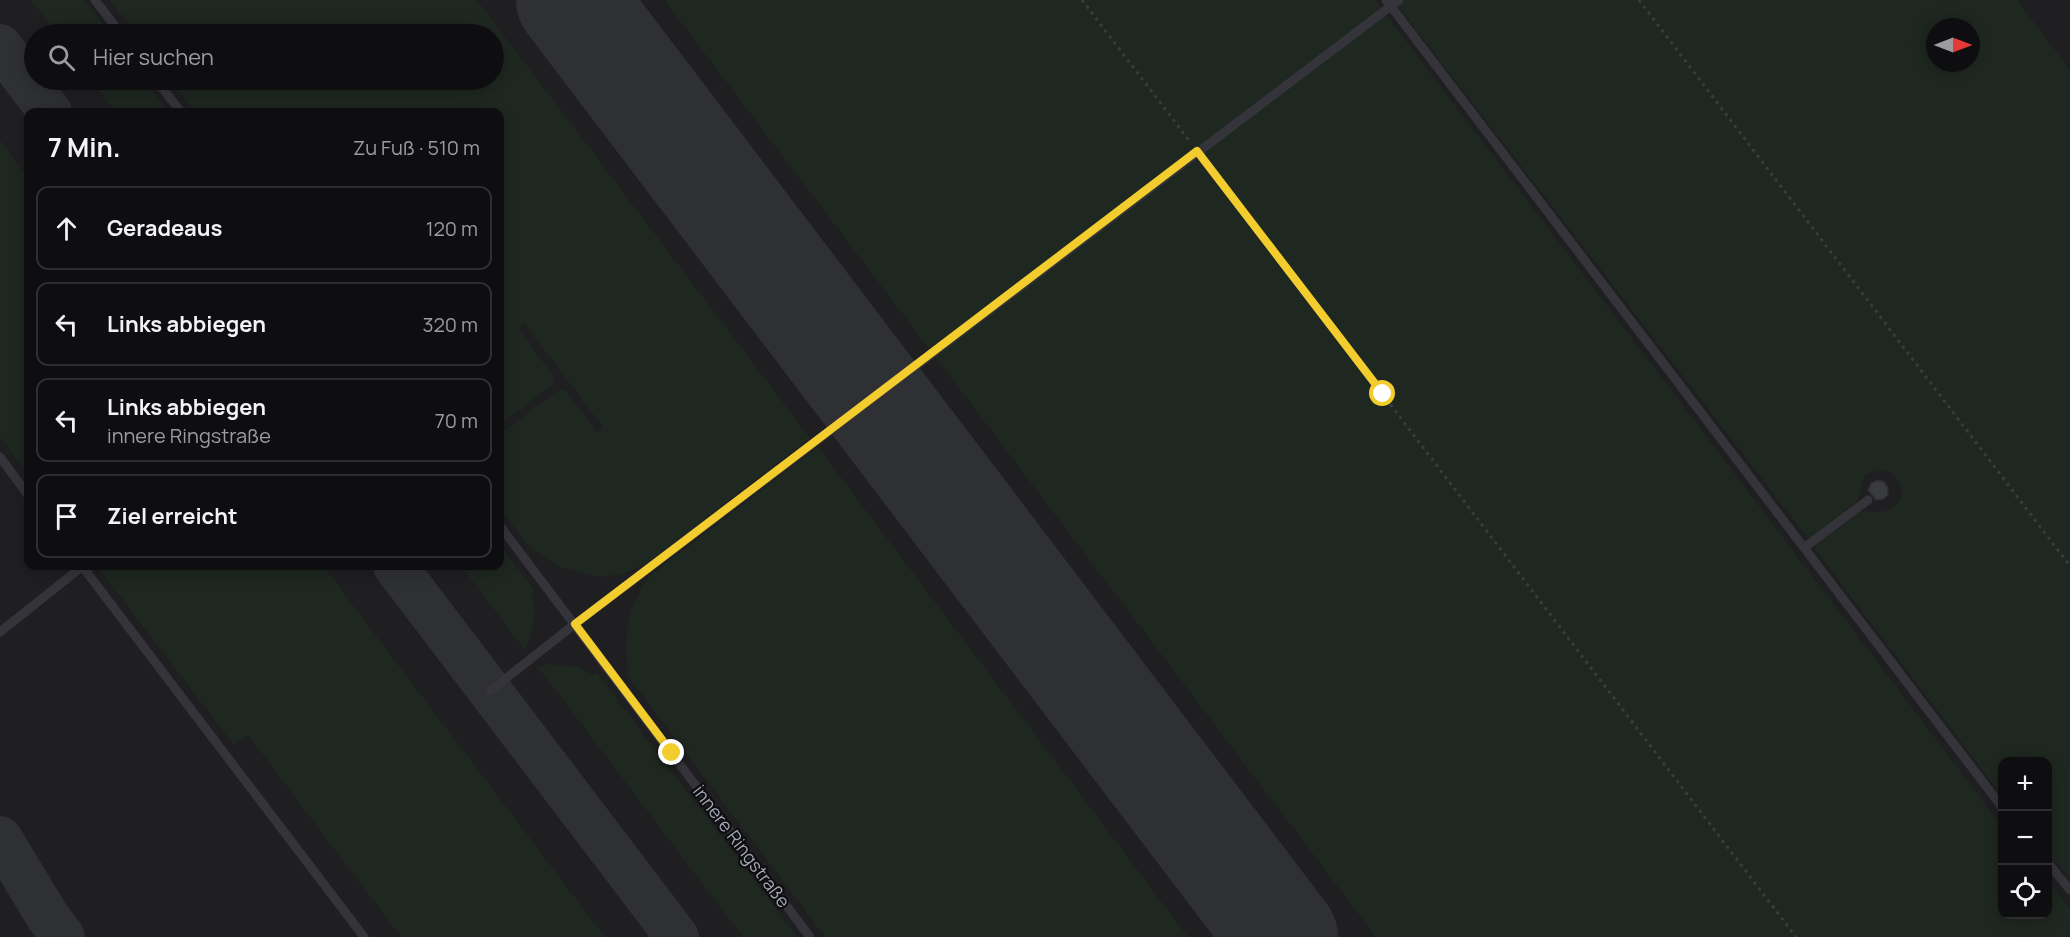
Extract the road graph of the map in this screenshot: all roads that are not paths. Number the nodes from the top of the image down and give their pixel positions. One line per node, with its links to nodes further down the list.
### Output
1 (95, 0): 3 (lane)
2 (1392, 2): 10 (lane); 13 (lane)
3 (113, 24)
4 (164, 90): 5 (lane)
5 (178, 108)
6 (0, 457): 7 (lane)
7 (24, 490)
8 (1868, 500): 10 (lane)
9 (504, 531): 13 (lane, innere Ringstraße)
10 (1805, 547): 16 (lane)
11 (77, 570): 14 (lane)
12 (85, 570): 19 (lane)
13 (575, 624): 15 (lane); 20 (lane, innere Ringstraße)
14 (0, 632)
15 (490, 691)
16 (1998, 802)
17 (2050, 865): 18 (lane)
18 (2070, 890)
19 (364, 937)
20 (810, 937)

